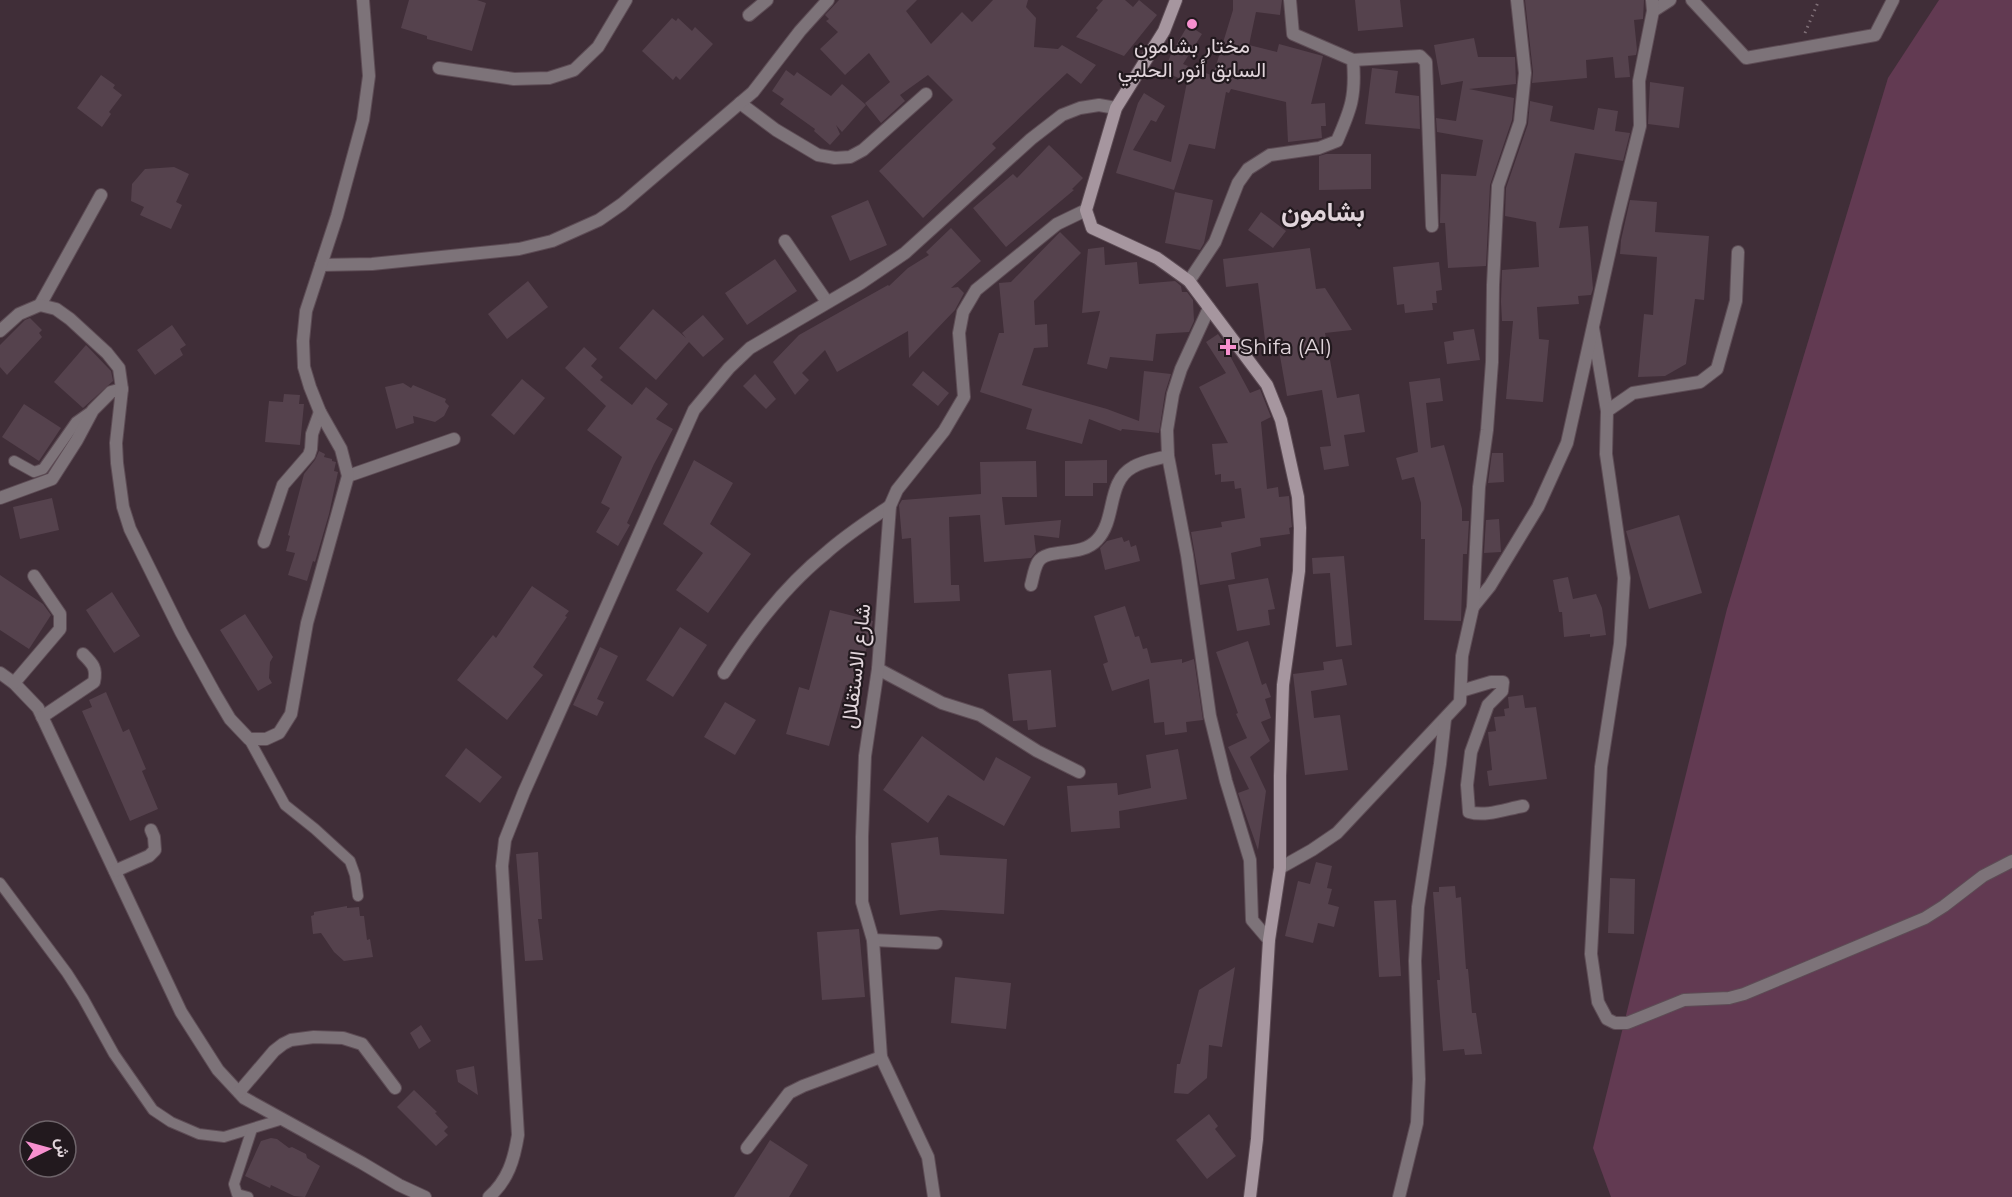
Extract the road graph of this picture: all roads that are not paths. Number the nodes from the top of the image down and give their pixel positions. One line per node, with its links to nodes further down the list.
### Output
1 (363, 0): 23 (street)
2 (626, 0): 14 (street)
3 (767, 0): 12 (street)
4 (828, 0): 16 (street)
5 (1176, 0): 17 (main road)
6 (1290, 0): 13 (street)
7 (1516, 0): 43 (street)
8 (1670, 0): 11 (street)
9 (1692, 0): 10 (street)
10 (1893, 0)
11 (1653, 5): 29 (street)
12 (749, 15)
13 (1353, 60): 20 (street); 24 (street)
14 (439, 68)
15 (926, 94): 16 (street)
16 (740, 103): 23 (street)
17 (1116, 108): 19 (main road); 25 (street)
18 (101, 195): 26 (street)
19 (1086, 210): 24 (main road); 39 (street, شارع الاستقلال)
20 (1432, 226)
21 (785, 241): 25 (street)
22 (1738, 252): 32 (street)
23 (321, 265): 33 (street)
24 (1189, 281): 27 (main road)
25 (827, 302): 72 (street)
26 (40, 305): 28 (street); 30 (street)
27 (1209, 308): 35 (street); 57 (main road)
28 (2, 326)
29 (1593, 328): 32 (street); 43 (street)
30 (122, 389): 31 (street); 52 (street)
31 (93, 410): 36 (lane); 38 (street)
32 (1607, 411): 56 (street)
33 (320, 412): 37 (street); 40 (street)
34 (454, 439): 37 (street)
35 (1168, 456): 42 (street); 62 (street)
36 (14, 461)
37 (348, 476): 52 (street)
38 (0, 498)
39 (890, 506): 45 (street, شارع الاستقلال); 47 (street)
40 (264, 542)
41 (34, 576): 48 (street)
42 (1031, 585)
43 (1473, 607): 49 (street)
44 (83, 654): 50 (street)
45 (878, 669): 53 (street); 61 (street, شارع الاستقلال)
46 (0, 673): 48 (street)
47 (724, 673)
48 (14, 683): 50 (street)
49 (1461, 691): 51 (street); 54 (street)
50 (42, 717): 58 (street)
51 (1444, 719): 57 (street); 75 (street)
52 (249, 739): 60 (lane)
53 (1079, 772)
54 (1523, 806)
55 (151, 830): 58 (street)
56 (2012, 861)
57 (1280, 868): 62 (main road)
58 (115, 871): 66 (street)
59 (0, 883): 68 (lane)
60 (358, 896)
61 (873, 940): 63 (street); 64 (street, شارع الاستقلال)
62 (1269, 940): 74 (main road)
63 (936, 943)
64 (881, 1058): 69 (street); 73 (street, شارع الاستقلال)
65 (395, 1088): 66 (street)
66 (238, 1092): 67 (street)
67 (283, 1119): 68 (lane); 71 (street)
68 (252, 1129): 70 (lane)
69 (747, 1148)
70 (248, 1197)
71 (425, 1197)
72 (489, 1197)
73 (934, 1197)
74 (1250, 1197)
75 (1399, 1197)

